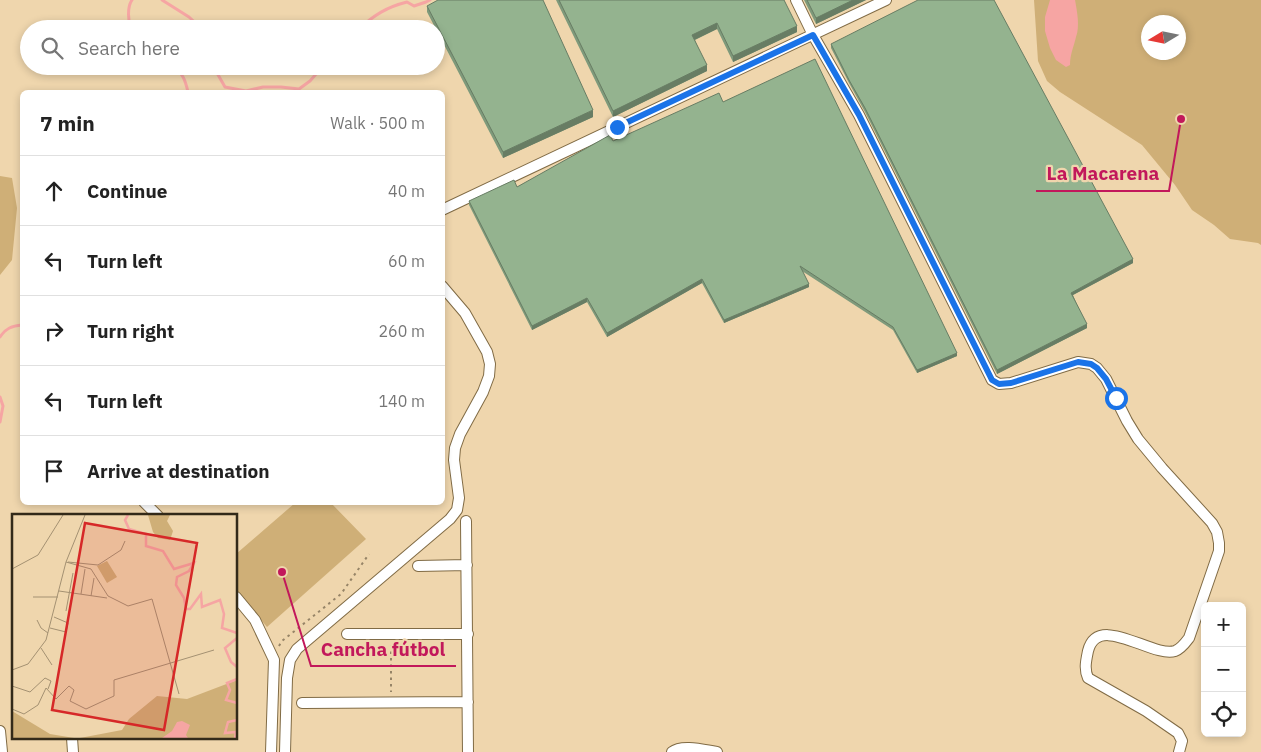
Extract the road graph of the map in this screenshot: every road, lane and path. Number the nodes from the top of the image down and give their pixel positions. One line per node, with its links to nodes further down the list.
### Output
1 (796, 0): 3 (street)
2 (886, 0): 3 (street)
3 (813, 35): 4 (street); 27 (street)
4 (445, 209)
5 (445, 290): 23 (street)
6 (147, 505): 7 (street)
7 (156, 514)
8 (466, 521): 10 (street)
9 (369, 554): 16 (path)
10 (467, 565): 11 (street); 15 (street)
11 (418, 566)
12 (238, 599): 16 (street)
13 (346, 634): 14 (street)
14 (391, 634): 15 (street); 17 (path)
15 (468, 634): 18 (street)
16 (274, 660): 22 (street)
17 (392, 702): 18 (street); 19 (street)
18 (468, 702): 24 (street)
19 (302, 703)
20 (0, 731): 21 (street)
21 (2, 752)
22 (271, 752)
23 (285, 752)
24 (468, 752)
25 (672, 752): 26 (street)
26 (717, 752)
27 (1179, 752)

